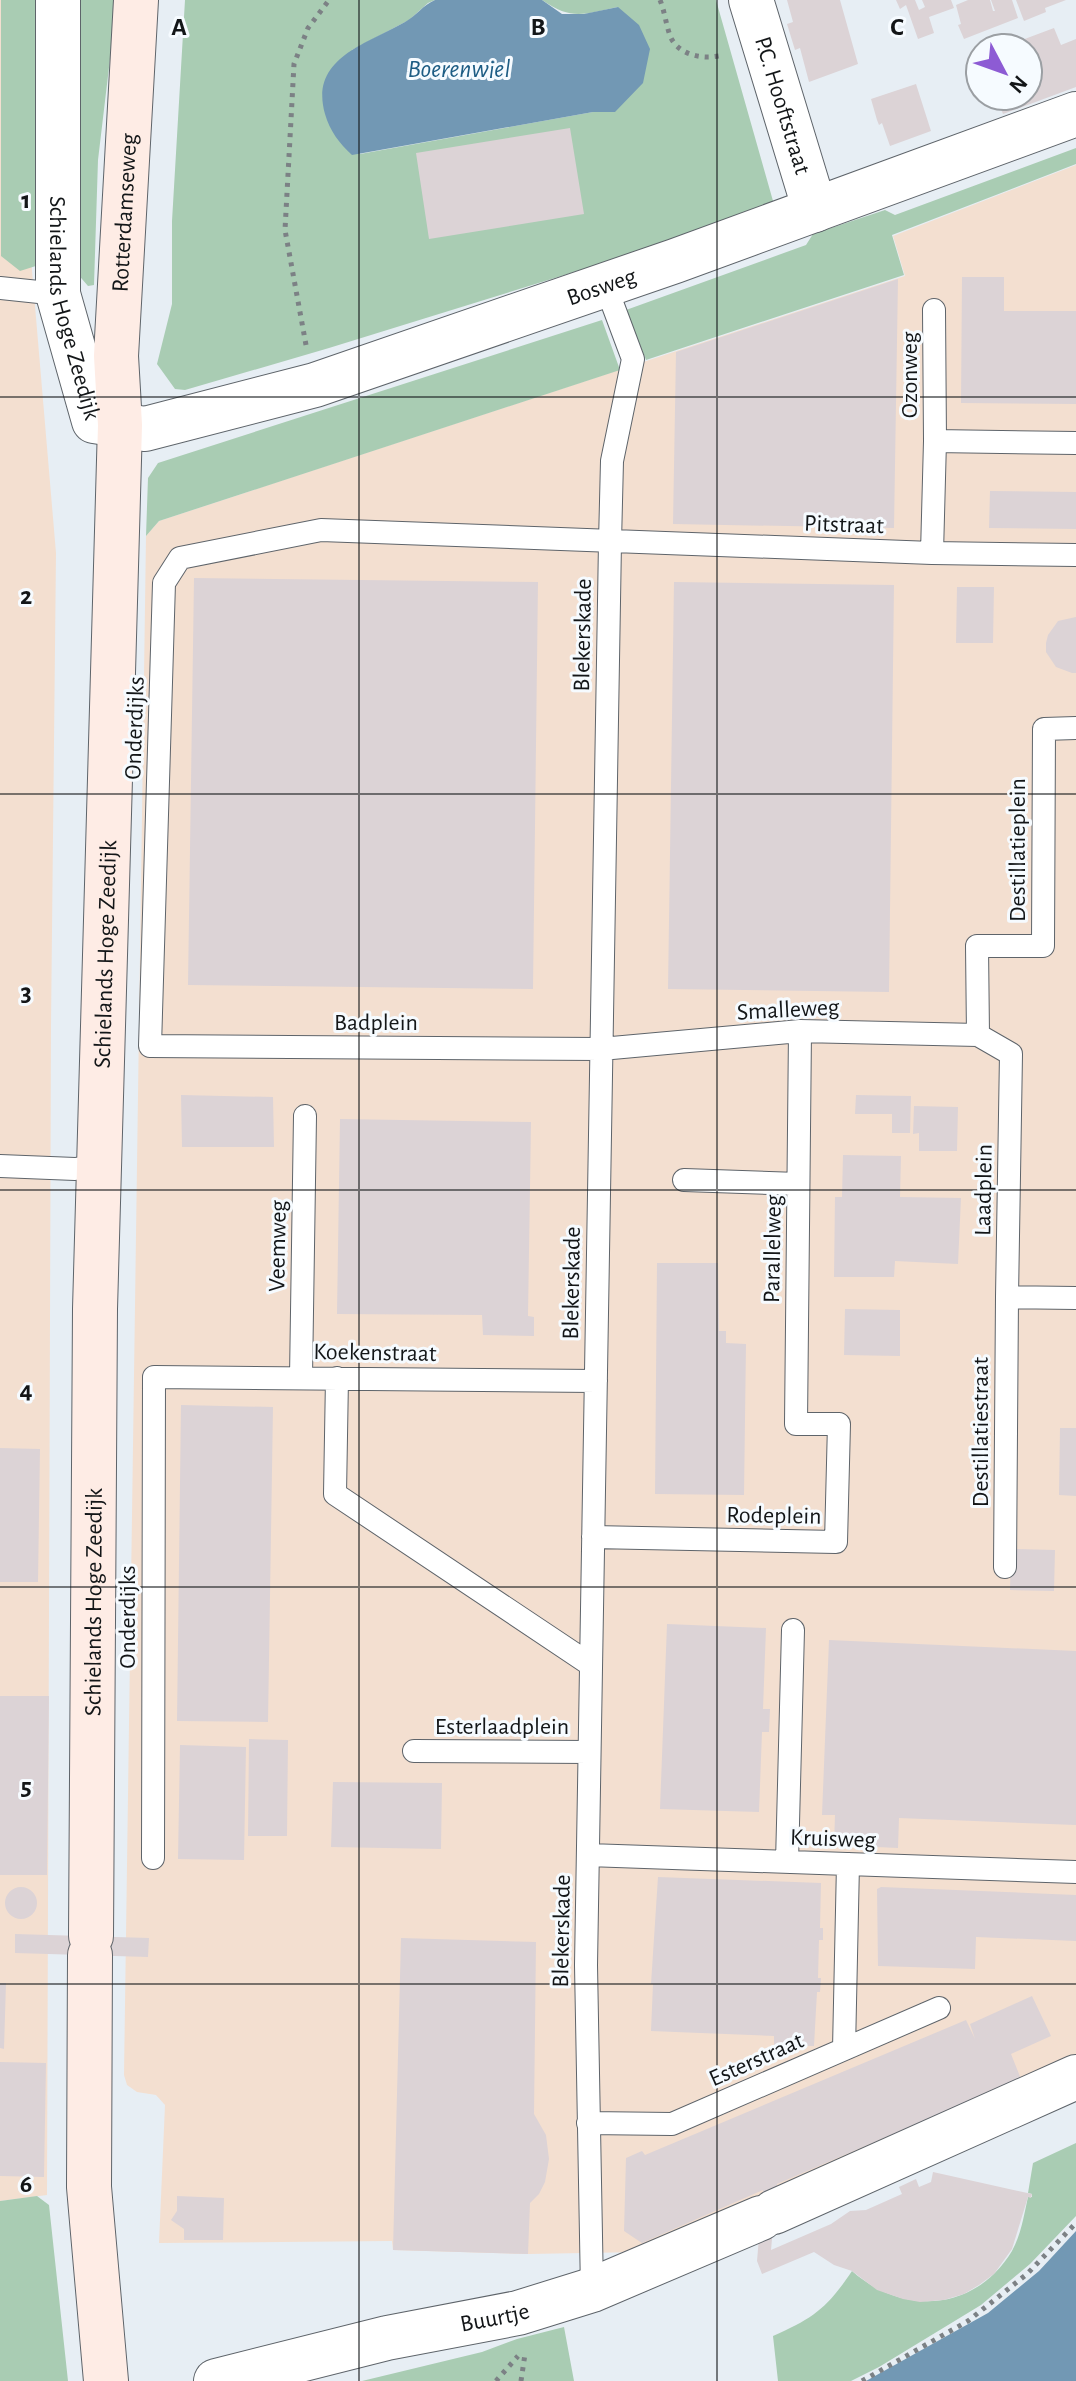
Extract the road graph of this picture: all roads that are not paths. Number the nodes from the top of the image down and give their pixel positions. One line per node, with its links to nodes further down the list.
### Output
1 (58, 0): 8 (street, Schielands Hoge Zeedijk)
2 (136, 0): 10 (main road, Rotterdamseweg)
3 (751, 0): 5 (street, P.C. Hooftstraat)
4 (1076, 114): 5 (street, Bosweg)
5 (815, 210): 6 (street, Bosweg)
6 (605, 284): 10 (street, Bosweg); 13 (lane, Blekerskade)
7 (0, 288): 8 (lane)
8 (58, 294): 10 (street, Schielands Hoge Zeedijk)
9 (934, 310): 11 (lane, Ozonweg)
10 (120, 425): 22 (main road, Schielands Hoge Zeedijk)
11 (935, 441): 12 (lane); 14 (lane, Ozonweg)
12 (1076, 443)
13 (610, 542): 14 (lane, Pitstraat); 19 (lane, Onderdijks); 20 (lane, Blekerskade)
14 (932, 553): 15 (lane, Pitstraat)
15 (1076, 555)
16 (1076, 728): 18 (lane, Destillatieplein)
17 (800, 1031): 18 (lane, Smalleweg); 20 (lane, Smalleweg); 25 (lane, Parallelweg)
18 (978, 1035): 26 (lane, Laadplein)
19 (150, 1046): 20 (lane, Badplein)
20 (601, 1049): 31 (lane, Blekerskade)
21 (305, 1116): 29 (lane, Veemweg)
22 (101, 1165): 23 (lane); 49 (main road, Schielands Hoge Zeedijk)
23 (0, 1166)
24 (684, 1180): 25 (lane)
25 (798, 1184): 32 (lane, Parallelweg)
26 (1007, 1297): 27 (lane); 34 (lane, Destillatiestraat)
27 (1076, 1298)
28 (154, 1377): 29 (lane, Koekenstraat); 40 (lane, Onderdijks)
29 (301, 1377): 30 (lane, Koekenstraat)
30 (337, 1378): 31 (lane, Koekenstraat); 36 (lane)
31 (596, 1381): 33 (lane, Blekerskade)
32 (839, 1424): 33 (lane, Rodeplein)
33 (593, 1537): 36 (lane, Blekerskade)
34 (1005, 1567)
35 (793, 1630): 41 (lane)
36 (591, 1665): 38 (lane, Blekerskade)
37 (414, 1751): 38 (lane, Esterlaadplein)
38 (589, 1752): 39 (lane, Blekerskade)
39 (588, 1855): 41 (lane, Kruisweg); 47 (lane, Blekerskade)
40 (153, 1858)
41 (787, 1862): 42 (lane, Kruisweg)
42 (848, 1864): 43 (lane, Kruisweg); 45 (lane)
43 (1076, 1872)
44 (939, 2008): 45 (lane, Esterstraat)
45 (844, 2049): 47 (lane, Esterstraat)
46 (1076, 2077): 48 (street, Buurtje)
47 (588, 2123): 48 (lane, Blekerskade)
48 (592, 2290): 50 (street, Buurtje)
49 (106, 2381)
50 (216, 2381)

